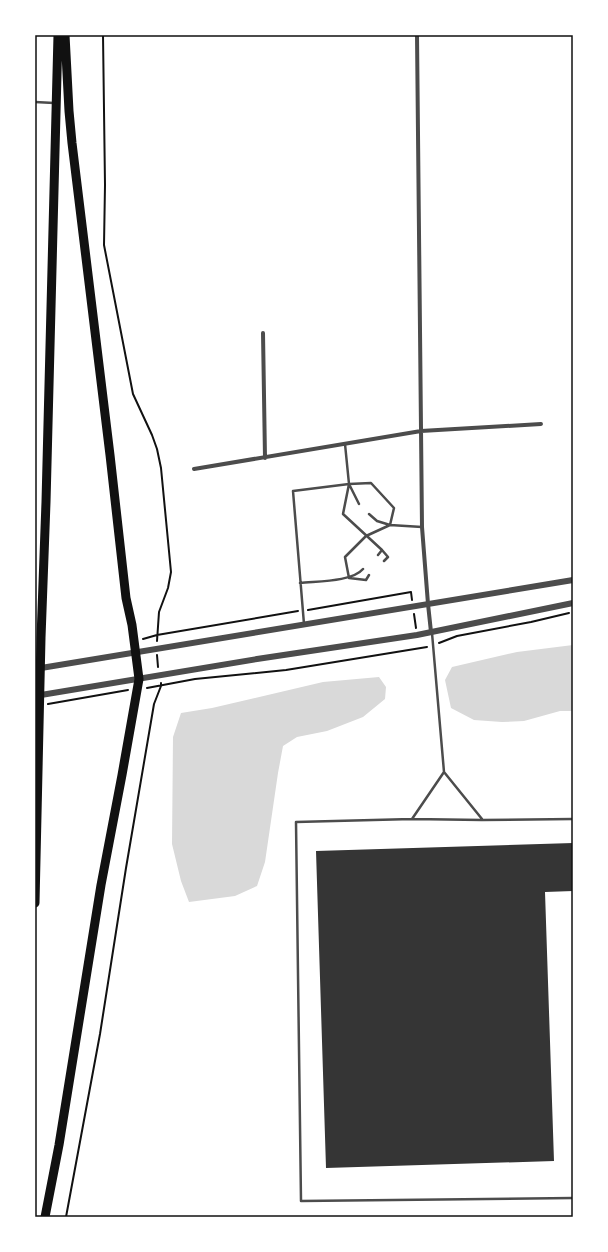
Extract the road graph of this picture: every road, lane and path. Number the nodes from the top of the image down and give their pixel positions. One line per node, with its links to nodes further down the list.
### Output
1 (58, 35): 6 (highway)
2 (66, 35): 34 (highway)
3 (103, 35): 33 (path)
4 (417, 35): 9 (street)
5 (35, 102): 6 (lane)
6 (57, 103): 46 (highway)
7 (263, 333): 11 (street)
8 (541, 424): 9 (street)
9 (421, 431): 10 (street); 17 (street)
10 (345, 444): 11 (street); 13 (lane)
11 (265, 458): 12 (street)
12 (194, 469)
13 (349, 484): 14 (lane); 16 (lane); 18 (lane); 26 (lane)
14 (359, 504)
15 (368, 514): 16 (lane)
16 (390, 525): 17 (lane); 18 (lane)
17 (422, 527): 27 (street)
18 (366, 536): 19 (lane); 24 (lane)
19 (382, 550): 20 (lane); 21 (lane)
20 (378, 555)
21 (384, 561)
22 (363, 569): 24 (lane)
23 (369, 575): 24 (lane)
24 (349, 578): 26 (lane)
25 (573, 580): 27 (street)
26 (300, 583): 30 (lane)
27 (428, 604): 30 (street); 31 (street)
28 (573, 604): 31 (street)
29 (573, 612): 32 (path)
30 (304, 624): 33 (street)
31 (432, 632): 32 (lane); 36 (street)
32 (433, 645): 38 (path); 42 (lane)
33 (156, 649): 34 (street); 36 (path)
34 (136, 652): 35 (street); 37 (highway)
35 (35, 669)
36 (160, 675): 37 (street); 38 (path)
37 (139, 679): 39 (highway); 40 (street)
38 (162, 686): 39 (path); 49 (path)
39 (137, 689): 41 (path); 48 (highway)
40 (35, 696)
41 (43, 705)
42 (444, 772): 43 (lane); 45 (lane)
43 (412, 819): 45 (lane); 47 (lane)
44 (573, 819): 45 (lane)
45 (482, 820)
46 (35, 903)
47 (573, 1198)
48 (45, 1217)
49 (66, 1217)

